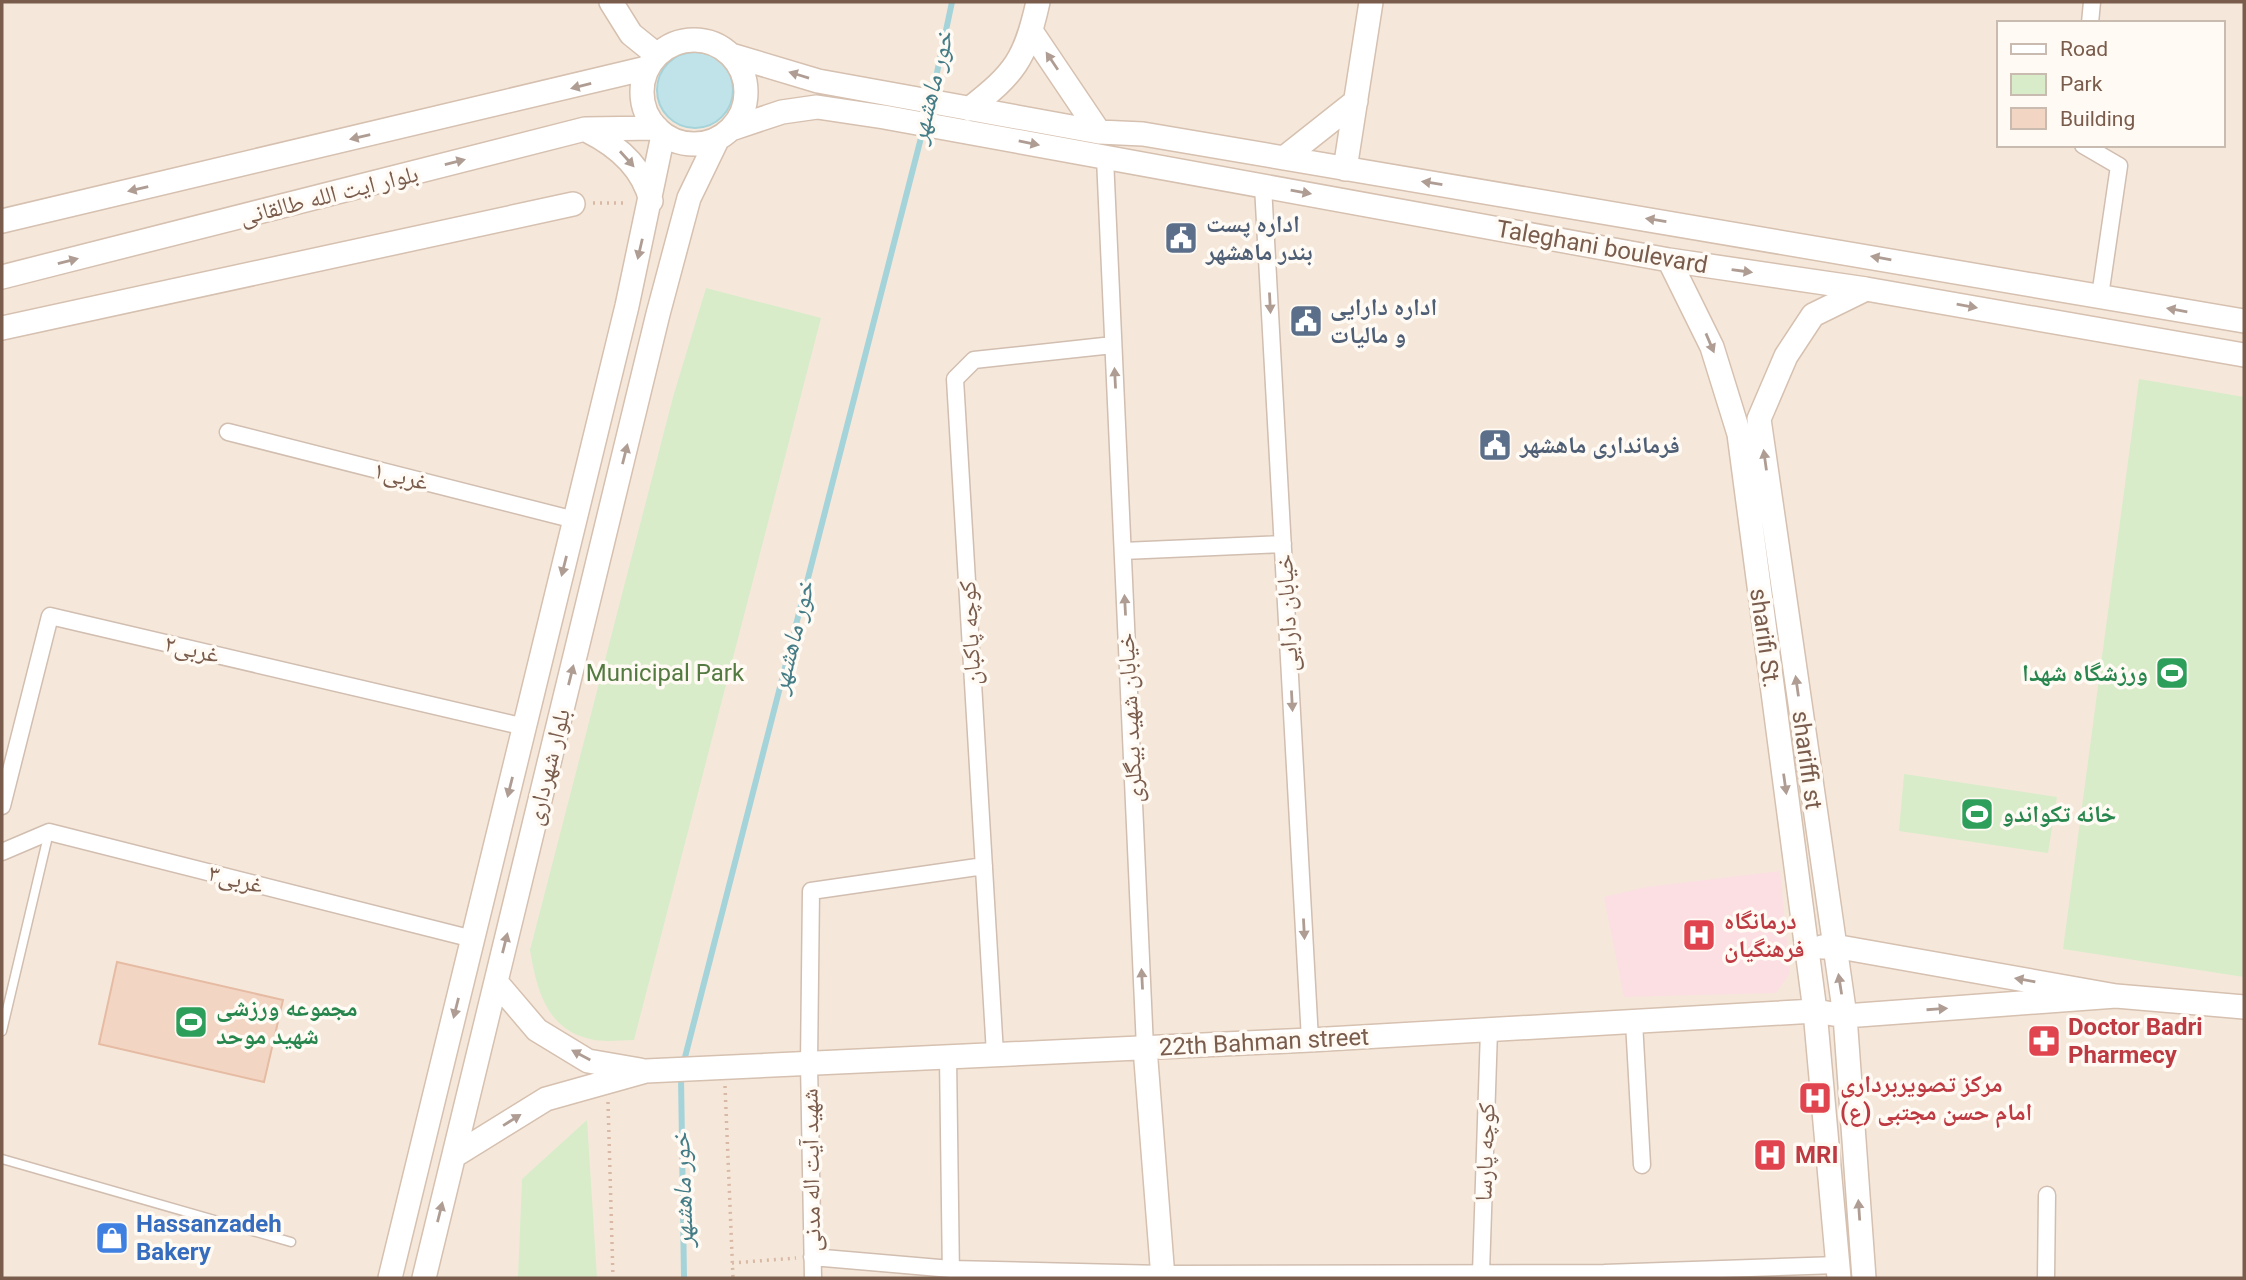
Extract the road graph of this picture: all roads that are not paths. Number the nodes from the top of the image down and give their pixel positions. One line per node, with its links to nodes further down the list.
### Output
1 (611, 2): 8 (main road)
2 (1038, 2): 6 (main road)
3 (1371, 2): 9 (main road)
4 (2092, 2): 5 (street)
5 (2090, 21)
6 (1031, 31): 11 (main road); 14 (main road, one-way to 6)
7 (731, 55): 8 (main road); 10 (main road, one-way to 7); 15 (main road)
8 (652, 62): 13 (main road); 23 (main road, بلوار ایت الله طالقانی, one-way to 23)
9 (1356, 101): 18 (main road); 19 (main road)
10 (886, 106): 11 (main road); 15 (main road)
11 (965, 116): 14 (main road, Taleghani boulevard); 17 (main road, Taleghani boulevard, one-way to 17)
12 (585, 129): 13 (main road, بلوار ایت الله طالقانی); 21 (main road, one-way to 21); 25 (main road, بلوار ایت الله طالقانی, one-way to 12)
13 (660, 131): 15 (main road); 21 (main road, بلوار شهرداری)
14 (1099, 132): 18 (main road, Taleghani boulevard)
15 (725, 133): 29 (main road, بلوار شهرداری)
16 (2086, 147): 27 (street)
17 (1105, 158): 20 (main road, Taleghani boulevard); 32 (street, خیابان شهید بیگلری)
18 (1284, 158): 19 (main road, Taleghani boulevard)
19 (1345, 169): 27 (main road, Taleghani boulevard, one-way to 19)
20 (1264, 186): 24 (main road, Taleghani boulevard, one-way to 24); 36 (street, خیابان دارایی, one-way to 36)
21 (651, 203): 28 (main road, بلوار شهرداری, one-way to 28)
22 (573, 204): 31 (main road)
23 (2, 221)
24 (1670, 260): 26 (main road, Taleghani boulevard, one-way to 26); 39 (main road, sharifi St., one-way to 39)
25 (2, 277)
26 (1866, 289): 33 (main road, Taleghani boulevard, one-way to 33); 38 (main road, shariffi st, one-way to 26)
27 (2100, 296): 30 (main road, Taleghani boulevard, one-way to 27)
28 (627, 306): 29 (main road); 35 (main road, بلوار شهرداری)
29 (659, 314): 48 (main road, بلوار شهرداری, one-way to 29)
30 (2244, 321)
31 (2, 328)
32 (1114, 345): 37 (street, خیابان شهید بیگلری, one-way to 32); 44 (street, کوچه پاکبان)
33 (2244, 355)
34 (228, 432): 35 (street, ۱غربی)
35 (575, 520): 40 (main road, بلوار شهرداری, one-way to 40)
36 (1283, 544): 37 (street); 56 (street, خیابان دارایی, one-way to 56)
37 (1123, 551): 57 (street, خیابان شهید بیگلری, one-way to 37)
38 (1785, 599): 39 (main road); 46 (main road, shariffi st, one-way to 38)
39 (1761, 603): 47 (main road, sharifi St., one-way to 47)
40 (525, 727): 41 (street, ۲غربی); 45 (main road, بلوار شهرداری, one-way to 45)
41 (2, 806)
42 (50, 832): 43 (street); 45 (street, ۳غربی); 55 (lane)
43 (2, 852)
44 (984, 866): 58 (street, کوچه پاکبان); 60 (street, شهید آیت اله مدنی)
45 (473, 939): 72 (main road, بلوار شهرداری, one-way to 72)
46 (1834, 946): 47 (main road); 49 (main road, one-way to 46); 52 (main road, shariffi st, one-way to 46)
47 (1807, 948): 51 (main road, sharifi St.)
48 (496, 982): 61 (main road, one-way to 48); 62 (main road, بلوار شهرداری)
49 (2116, 996): 50 (main road); 52 (main road, 22th Bahman street, one-way to 49)
50 (2244, 1007)
51 (1815, 1011): 52 (main road, 22th Bahman street); 53 (main road, 22th Bahman street); 68 (main road, sharifi St.)
52 (1845, 1016): 75 (main road, shariffi st, one-way to 52)
53 (1633, 1022): 54 (main road, 22th Bahman street); 64 (street)
54 (1489, 1030): 56 (main road, 22th Bahman street); 69 (street, کوچه پارسا)
55 (2, 1031)
56 (1310, 1040): 57 (main road, 22th Bahman street)
57 (1145, 1048): 58 (main road, 22th Bahman street); 71 (main road, خیابان شهید بیگلری)
58 (995, 1054): 59 (main road, 22th Bahman street)
59 (948, 1056): 60 (main road, 22th Bahman street); 70 (street)
60 (809, 1063): 61 (main road, 22th Bahman street); 67 (street, شهید آیت اله مدنی)
61 (646, 1071): 62 (main road, one-way to 61)
62 (454, 1156): 73 (main road, بلوار شهرداری, one-way to 62)
63 (2, 1159): 66 (lane)
64 (1642, 1165)
65 (2047, 1195): 76 (street)
66 (291, 1242)
67 (812, 1257): 70 (street); 74 (street, شهید آیت اله مدنی)
68 (1839, 1271): 69 (street)
69 (1481, 1273): 71 (street)
70 (951, 1274): 71 (street)
71 (1163, 1276)
72 (390, 1278)
73 (424, 1278)
74 (813, 1278)
75 (1864, 1278)
76 (2046, 1278)

